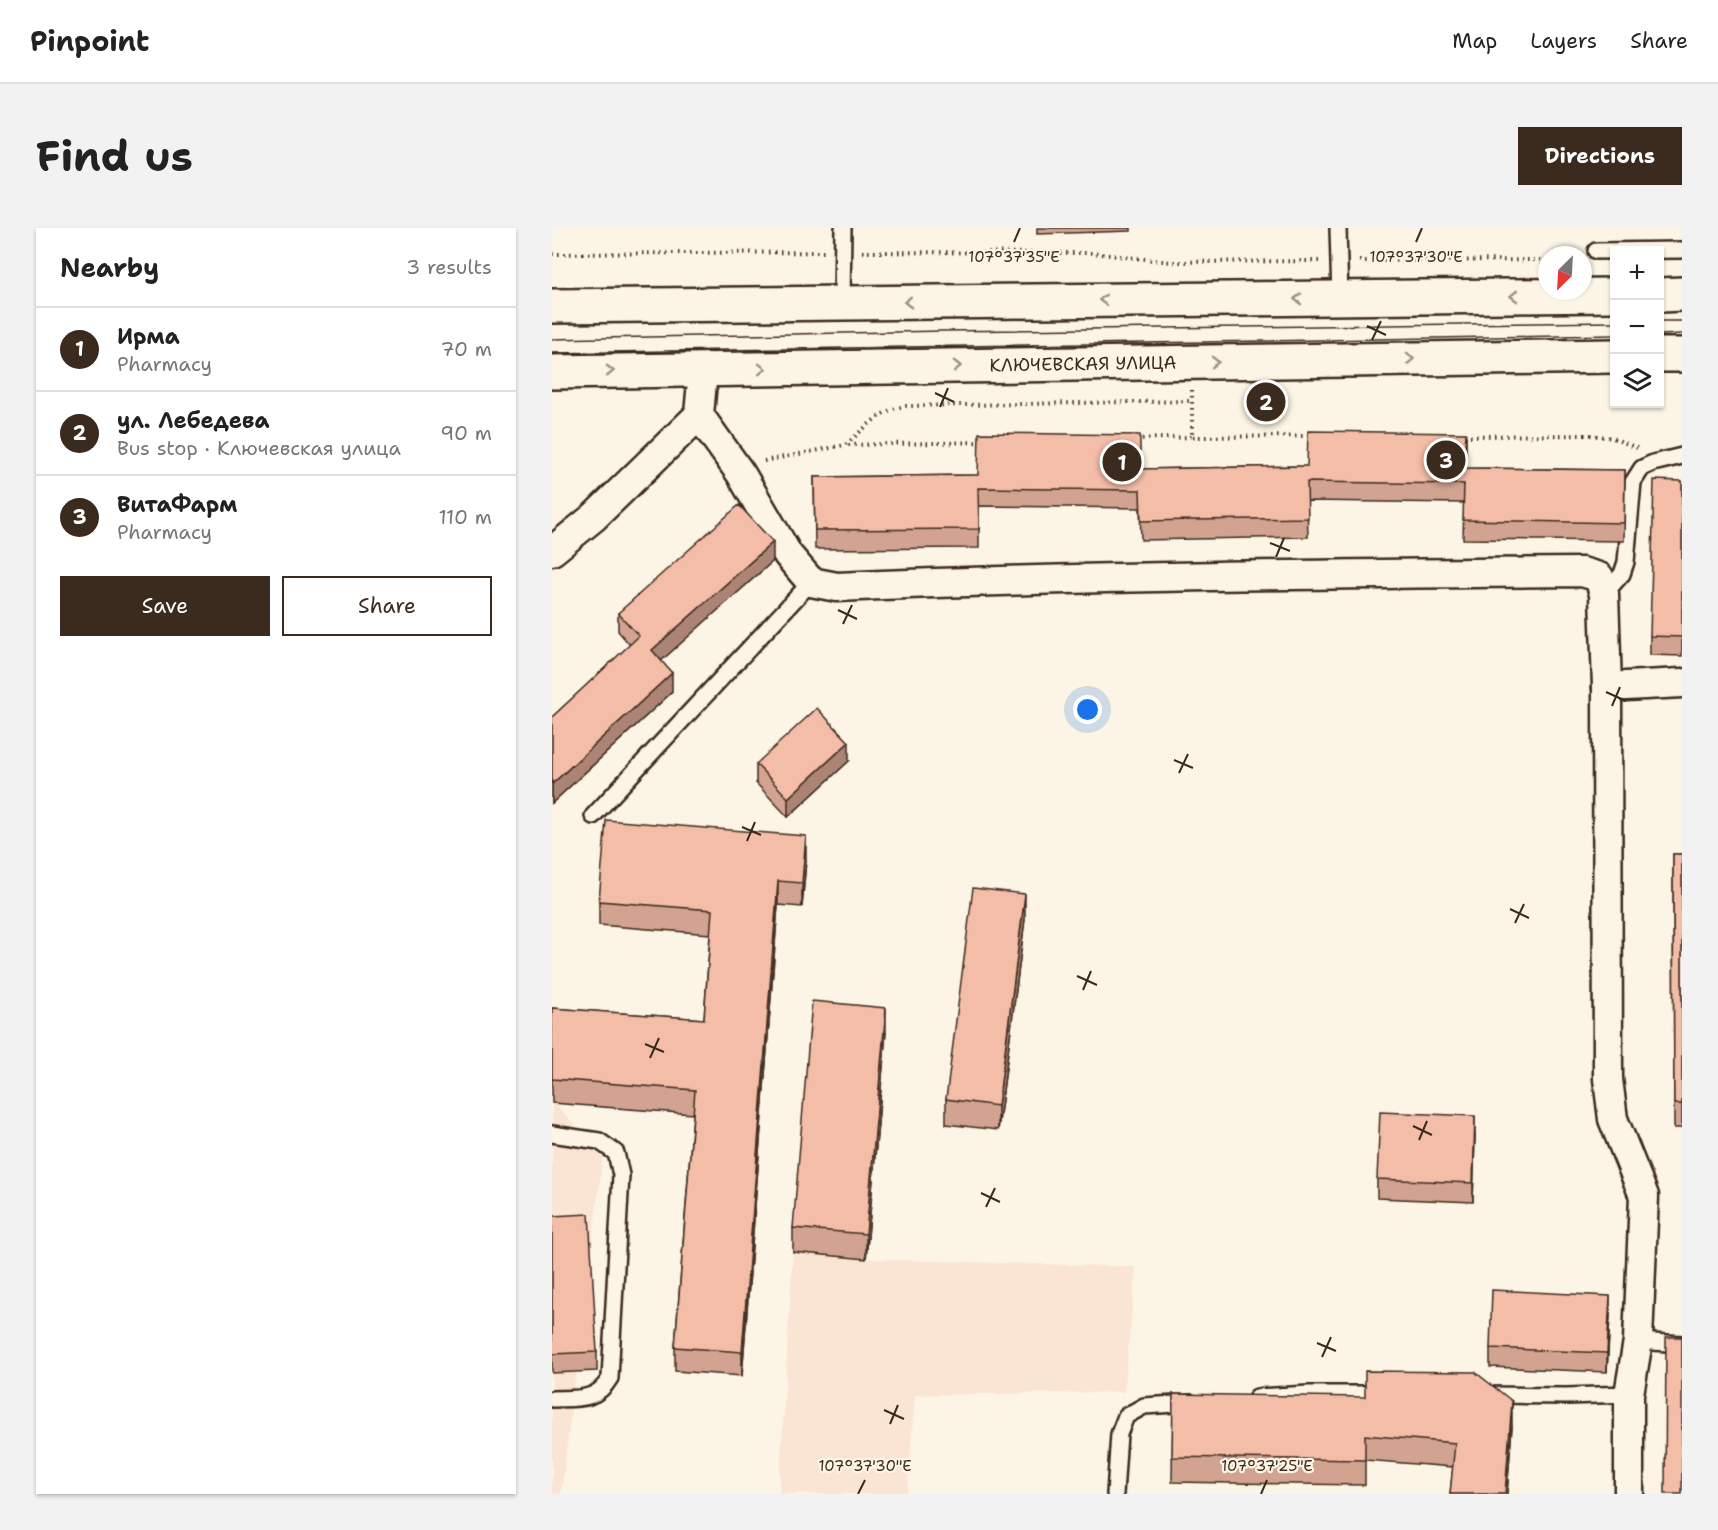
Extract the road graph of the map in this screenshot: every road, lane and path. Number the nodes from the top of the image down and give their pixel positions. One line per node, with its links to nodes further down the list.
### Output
1 (843, 228): 5 (lane)
2 (1338, 228): 9 (lane)
3 (1596, 250): 4 (lane)
4 (1682, 250)
5 (842, 252): 6 (path); 8 (path); 15 (lane)
6 (552, 254)
7 (1538, 260): 9 (path)
8 (1188, 261): 9 (path); 13 (path)
9 (1338, 261): 14 (lane)
10 (1664, 294): 11 (main road)
11 (1682, 294)
12 (1610, 295): 14 (main road, one-way to 14)
13 (1190, 299): 14 (main road, one-way to 13); 15 (main road, one-way to 15)
14 (1340, 299)
15 (842, 303): 16 (main road)
16 (552, 306)
17 (1664, 355): 18 (main road)
18 (1682, 355)
19 (1610, 356): 20 (main road, КЛЮЧЕВСКАЯ УЛИЦА, one-way to 19)
20 (1191, 362): 21 (main road, КЛЮЧЕВСКАЯ УЛИЦА, one-way to 20); 23 (path)
21 (703, 370): 22 (main road, КЛЮЧЕВСКАЯ УЛИЦА, one-way to 21); 24 (street)
22 (552, 372)
23 (1193, 401): 27 (path); 30 (path)
24 (699, 415): 33 (street); 34 (street)
25 (1322, 436): 27 (path)
26 (1462, 436): 32 (path)
27 (1192, 437): 28 (path)
28 (1133, 439)
29 (989, 442): 30 (path)
30 (845, 445): 33 (path)
31 (1682, 456): 32 (lane)
32 (1653, 463): 36 (lane)
33 (741, 474): 35 (street)
34 (552, 551)
35 (812, 582): 36 (street); 39 (lane)
36 (1604, 594): 38 (street)
37 (1682, 683): 38 (street)
38 (1607, 687): 41 (street)
39 (593, 816)
40 (552, 1134): 47 (lane)
41 (1638, 1341): 42 (lane); 44 (street)
42 (1682, 1344)
43 (1404, 1394): 46 (lane)
44 (1629, 1394): 45 (lane); 50 (street)
45 (1471, 1395)
46 (1246, 1398)
47 (552, 1399)
48 (1201, 1402): 49 (lane)
49 (1114, 1494)
50 (1629, 1494)

